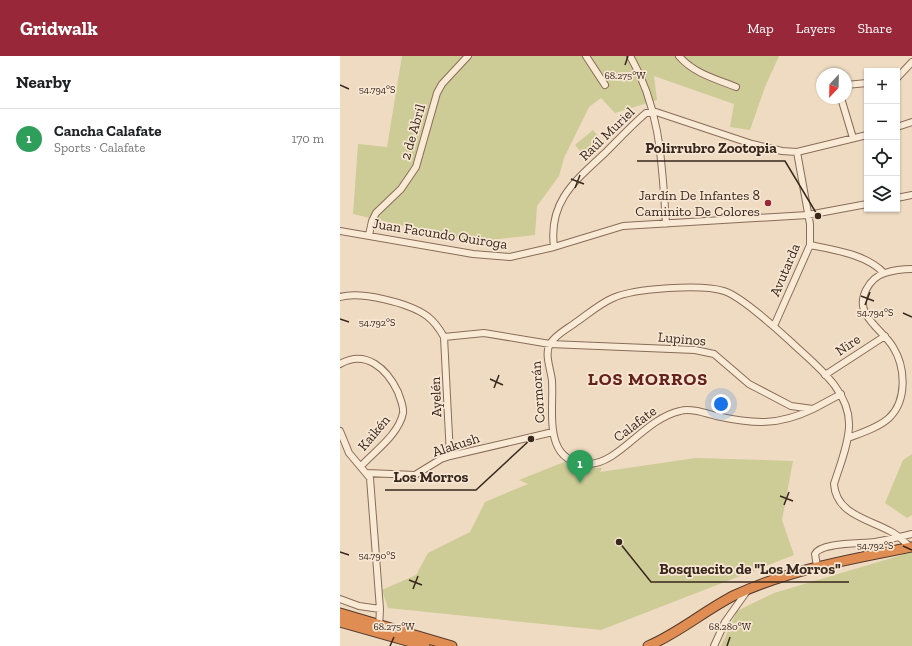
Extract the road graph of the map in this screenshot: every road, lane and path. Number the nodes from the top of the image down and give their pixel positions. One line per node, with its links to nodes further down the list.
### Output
1 (468, 56): 24 (street, 2 de Abril)
2 (586, 56): 9 (street)
3 (630, 56): 12 (street)
4 (680, 56): 10 (street)
5 (912, 62): 6 (street)
6 (900, 75)
7 (864, 83): 8 (street)
8 (852, 84)
9 (605, 85)
10 (736, 87)
11 (843, 104): 16 (street)
12 (652, 111): 17 (street, Raúl Muriel); 22 (street); 26 (street, Raúl Muriel)
13 (912, 122): 14 (street)
14 (900, 126)
15 (864, 136): 16 (street, Raúl Muriel)
16 (853, 138): 17 (street, Raúl Muriel)
17 (797, 152): 21 (street, Avutarda)
18 (912, 195): 19 (street)
19 (900, 197)
20 (864, 205): 21 (street, Juan Facundo Quiroga)
21 (808, 215): 22 (street, Juan Facundo Quiroga); 25 (street, Avutarda)
22 (666, 224): 26 (street, Juan Facundo Quiroga)
23 (340, 231): 24 (street, Juan Facundo Quiroga)
24 (369, 235): 26 (street, Juan Facundo Quiroga)
25 (810, 245): 28 (street); 30 (street, Avutarda)
26 (554, 247)
27 (912, 268): 28 (street)
28 (884, 273): 31 (street)
29 (340, 297): 32 (street)
30 (774, 326): 33 (street); 35 (street)
31 (885, 336): 35 (street, Nire); 40 (street)
32 (444, 337): 33 (street, Lupinos); 41 (street, Ayelén)
33 (550, 344): 37 (street, Lupinos); 39 (street, Cormorán)
34 (340, 364): 43 (street, Kaikén)
35 (825, 375): 36 (street)
36 (841, 394): 37 (street); 40 (street)
37 (813, 409): 42 (street, Calafate)
38 (340, 431): 43 (street)
39 (553, 432): 41 (street, Alakush); 42 (street, Cormorán)
40 (848, 438): 46 (street)
41 (450, 456): 44 (street, Alakush)
42 (566, 458)
43 (362, 466): 44 (street)
44 (367, 473): 51 (street)
45 (912, 534): 46 (street)
46 (900, 537): 47 (street); 48 (street)
47 (911, 547): 48 (highway)
48 (817, 566): 49 (highway)
49 (747, 590): 57 (highway); 58 (street)
50 (340, 599): 51 (street)
51 (380, 609): 54 (street)
52 (340, 613): 54 (highway)
53 (340, 622): 54 (highway)
54 (378, 629): 55 (highway); 56 (highway)
55 (425, 646)
56 (452, 646)
57 (648, 646)
58 (714, 646)

